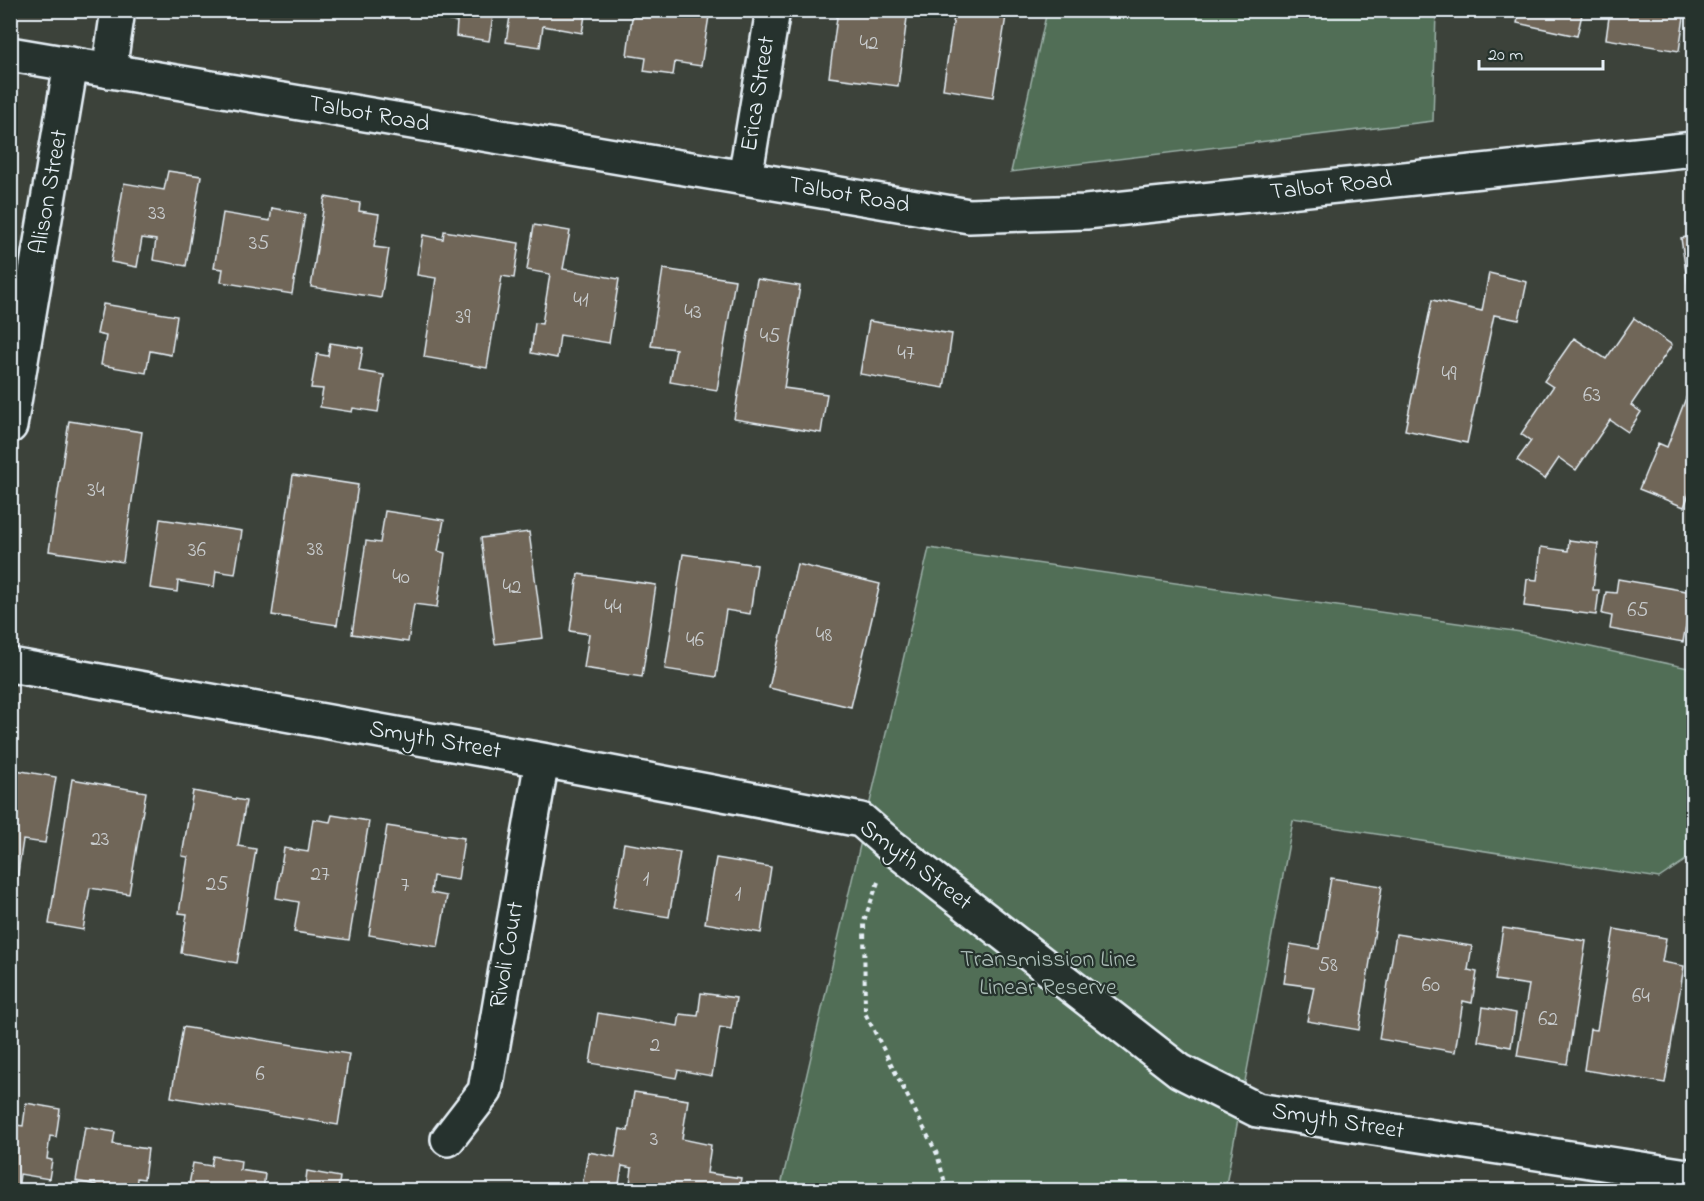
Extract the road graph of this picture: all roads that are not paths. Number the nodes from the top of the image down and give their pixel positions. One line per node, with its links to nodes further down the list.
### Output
1 (118, 10): 5 (street)
2 (772, 10): 7 (street, Erica Street)
3 (10, 54): 4 (street, Talbot Road)
4 (71, 64): 5 (street, Talbot Road); 8 (street, Alison Street)
5 (109, 70): 7 (street, Talbot Road)
6 (1694, 149): 7 (street, Talbot Road)
7 (745, 178)
8 (10, 426)
9 (10, 664): 10 (street, Smyth Street)
10 (542, 760): 11 (street, Rivoli Court); 12 (street, Smyth Street)
11 (448, 1139)
12 (1694, 1177)

